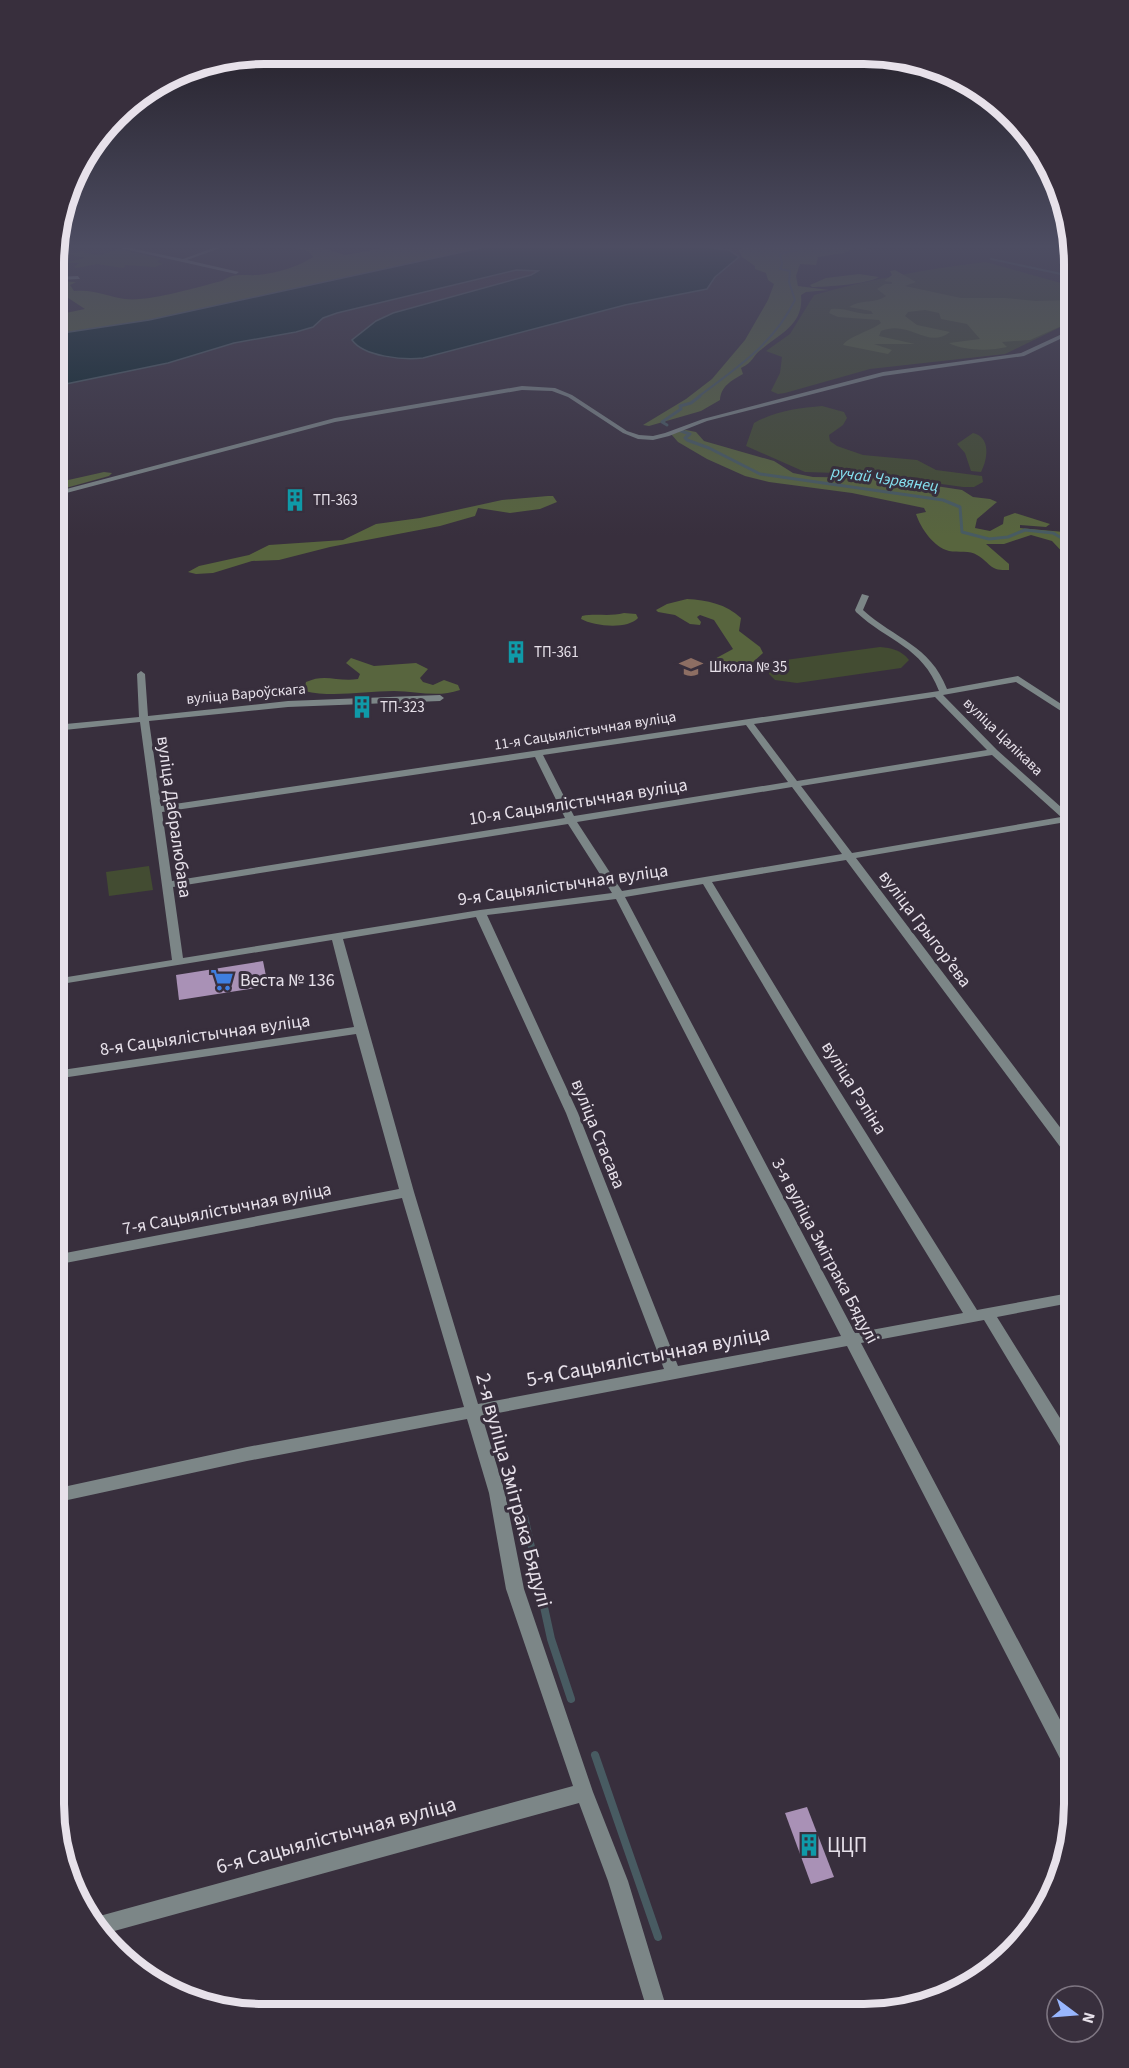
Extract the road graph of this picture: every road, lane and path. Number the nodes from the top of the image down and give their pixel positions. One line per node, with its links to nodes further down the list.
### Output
1 (1048, 343): 2 (street)
2 (64, 492)
3 (866, 596): 5 (street)
4 (141, 674): 8 (street, вуліца Дабралюбава)
5 (940, 693): 7 (street, 11-я Сацыялістычная вуліца); 9 (street, 11-я Сацыялістычная вуліца); 11 (street, вуліца Цалікава)
6 (440, 698): 8 (street, вуліца Вароўскага)
7 (1064, 710)
8 (144, 718): 10 (street, вуліца Вароўскага); 14 (street, вуліца Дабралюбава)
9 (748, 722): 12 (street, 11-я Сацыялістычная вуліца); 13 (street, вуліца Грыгорʼева)
10 (64, 727)
11 (994, 752): 13 (street, 10-я Сацыялістычная вуліца); 15 (street, вуліца Цалікава)
12 (538, 754): 14 (street, 11-я Сацыялістычная вуліца); 16 (street, 3-я вуліца Змітрака Бядулі)
13 (794, 783): 16 (street, 10-я Сацыялістычная вуліца); 18 (street, вуліца Грыгорʼева)
14 (157, 810): 20 (street, вуліца Дабралюбава)
15 (1064, 813)
16 (571, 820): 20 (street, 10-я Сацыялістычная вуліца); 21 (street, 3-я вуліца Змітрака Бядулі)
17 (1064, 822): 18 (street, 9-я Сацыялістычная вуліца)
18 (846, 855): 19 (street, 9-я Сацыялістычная вуліца); 28 (street, вуліца Грыгорʼева)
19 (705, 879): 21 (street, 9-я Сацыялістычная вуліца); 32 (street, вуліца Рэпіна)
20 (167, 885): 24 (street, вуліца Дабралюбава)
21 (619, 895): 22 (street, 9-я Сацыялістычная вуліца); 33 (street, 3-я вуліца Змітрака Бядулі)
22 (480, 913): 23 (street, 9-я Сацыялістычная вуліца); 34 (street, вуліца Стасава)
23 (337, 937): 24 (street, 9-я Сацыялістычная вуліца); 26 (street, 2-я вуліца Змітрака Бядулі)
24 (178, 963): 25 (street, 9-я Сацыялістычная вуліца)
25 (64, 981)
26 (361, 1030): 27 (street, 8-я Сацыялістычная вуліца); 29 (street, 2-я вуліца Змітрака Бядулі)
27 (64, 1074)
28 (1064, 1142)
29 (407, 1192): 30 (street, 7-я Сацыялістычная вуліца); 35 (street, 2-я вуліца Змітрака Бядулі)
30 (64, 1258)
31 (1064, 1300): 32 (street, 5-я Сацыялістычная вуліца)
32 (980, 1315): 33 (street, 5-я Сацыялістычная вуліца); 36 (street, вуліца Рэпіна)
33 (850, 1339): 34 (street, 5-я Сацыялістычная вуліца); 38 (street, 3-я вуліца Змітрака Бядулі)
34 (673, 1372): 35 (street, 5-я Сацыялістычная вуліца)
35 (474, 1410): 37 (street, 5-я Сацыялістычная вуліца); 39 (street, 2-я вуліца Змітрака Бядулі)
36 (1064, 1440)
37 (64, 1494)
38 (1064, 1747)
39 (585, 1792): 40 (street, 6-я Сацыялістычная вуліца); 41 (street, 2-я вуліца Змітрака Бядулі)
40 (105, 1924)
41 (655, 2004)

